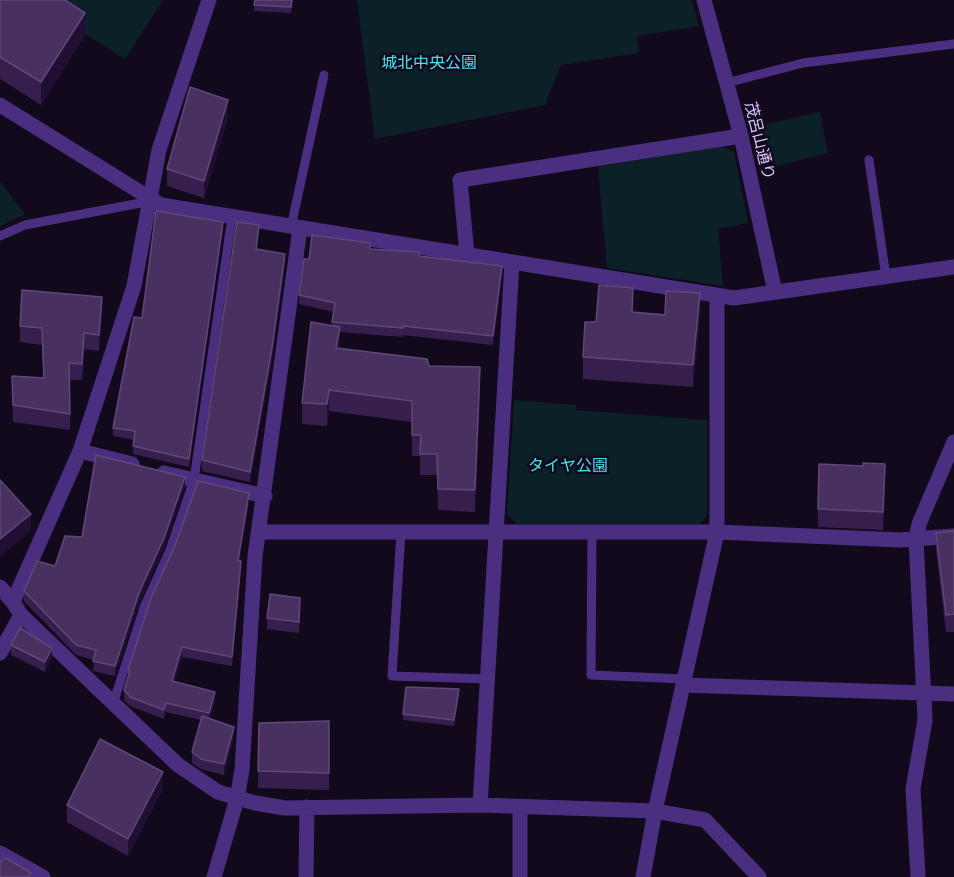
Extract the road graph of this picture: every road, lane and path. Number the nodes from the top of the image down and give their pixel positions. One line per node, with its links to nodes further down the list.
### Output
1 (209, 0): 9 (street)
2 (704, 0): 5 (street, 茂呂山通り)
3 (954, 44): 5 (lane)
4 (324, 75): 11 (lane)
5 (726, 84): 7 (street, 茂呂山通り)
6 (0, 105): 9 (street)
7 (741, 136): 13 (street); 17 (street, 茂呂山通り)
8 (869, 160): 16 (lane)
9 (151, 201): 10 (street); 12 (lane); 20 (street)
10 (232, 217): 11 (street); 21 (lane)
11 (296, 227): 13 (street); 22 (street)
12 (0, 236)
13 (467, 255): 14 (street)
14 (512, 263): 18 (street); 25 (street)
15 (954, 267): 16 (street)
16 (885, 277): 17 (street)
17 (775, 292): 18 (street)
18 (717, 296): 27 (street)
19 (954, 441): 29 (street)
20 (80, 451): 21 (street); 31 (street)
21 (194, 480): 22 (street); 37 (lane)
22 (265, 496): 23 (street)
23 (259, 532): 24 (street); 38 (street)
24 (401, 532): 25 (street); 33 (lane)
25 (497, 532): 26 (street); 33 (street)
26 (592, 532): 27 (street); 34 (lane)
27 (717, 532): 29 (street); 34 (street)
28 (954, 536): 29 (street)
29 (916, 539): 35 (street)
30 (0, 587): 31 (street)
31 (17, 608): 32 (street); 37 (street)
32 (0, 653)
33 (488, 680): 39 (street)
34 (683, 682): 35 (street); 42 (street)
35 (924, 694): 36 (street); 50 (street)
36 (954, 694)
37 (113, 704): 38 (street)
38 (237, 799): 40 (street); 45 (street)
39 (480, 805): 40 (street); 41 (street)
40 (307, 807): 46 (street)
41 (520, 807): 42 (street); 47 (street)
42 (655, 811): 48 (street); 49 (street)
43 (3, 858): 44 (street)
44 (43, 877)
45 (214, 877)
46 (306, 877)
47 (520, 877)
48 (643, 877)
49 (759, 877)
50 (918, 877)

